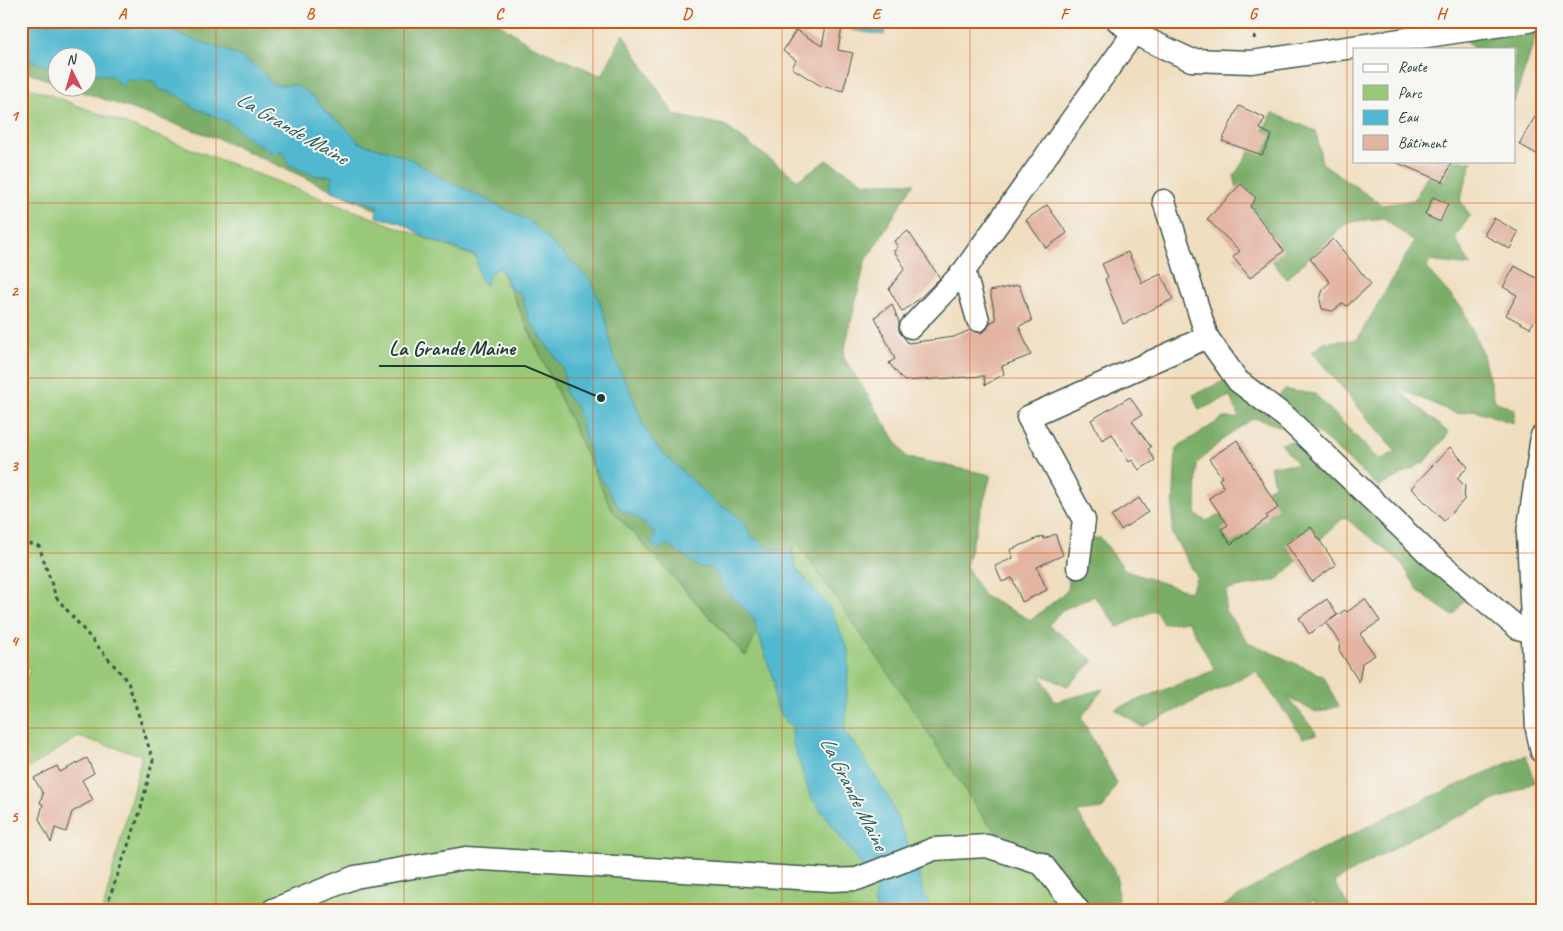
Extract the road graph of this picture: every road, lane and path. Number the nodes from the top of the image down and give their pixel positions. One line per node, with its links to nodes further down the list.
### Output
1 (1529, 21): 2 (street)
2 (1126, 28): 4 (street)
3 (1164, 202): 7 (street)
4 (964, 272): 5 (street); 6 (street)
5 (978, 320)
6 (911, 327)
7 (1207, 337): 10 (street); 11 (street)
8 (1542, 436): 11 (street)
9 (21, 542): 13 (path)
10 (1078, 566)
11 (1532, 632): 12 (street)
12 (1542, 752)
13 (105, 910)
14 (273, 910): 15 (street)
15 (1078, 910)

